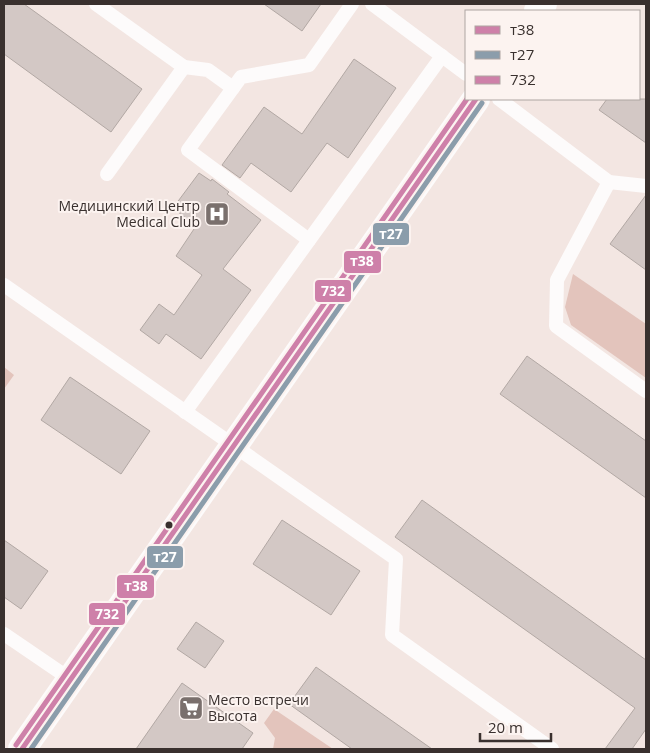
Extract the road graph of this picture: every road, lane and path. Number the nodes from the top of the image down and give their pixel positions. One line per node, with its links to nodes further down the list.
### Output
1 (96, 4): 5 (lane)
2 (352, 4): 7 (lane)
3 (372, 4): 4 (lane)
4 (442, 56): 6 (lane); 13 (lane)
5 (184, 67): 7 (lane); 10 (lane)
6 (465, 73)
7 (233, 88): 13 (lane)
8 (475, 100): 17 (main road)
9 (500, 100): 11 (lane)
10 (107, 174)
11 (609, 182): 12 (lane); 15 (lane)
12 (646, 186)
13 (309, 240): 16 (lane)
14 (4, 285): 16 (lane)
15 (646, 392)
16 (185, 412): 17 (lane)
17 (233, 446): 19 (main road); 21 (lane)
18 (4, 634): 19 (lane)
19 (70, 679): 20 (main road)
20 (22, 749)
21 (552, 749)

